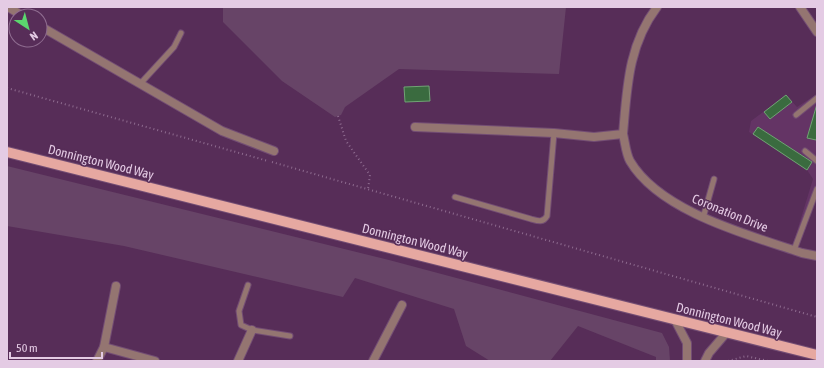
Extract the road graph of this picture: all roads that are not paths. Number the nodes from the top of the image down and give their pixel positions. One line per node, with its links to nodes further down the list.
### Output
1 (657, 7): 11 (street, Coronation Drive)
2 (800, 7): 4 (street)
3 (48, 31): 6 (street)
4 (817, 32)
5 (181, 33): 6 (lane)
6 (140, 84): 12 (street)
7 (817, 98): 8 (lane)
8 (796, 115)
9 (415, 127): 10 (street)
10 (554, 133): 11 (street); 18 (lane)
11 (623, 134): 19 (street, Coronation Drive)
12 (274, 151)
13 (805, 151): 15 (lane)
14 (7, 152): 25 (main road, Donnington Wood Way)
15 (817, 161)
16 (714, 179): 19 (lane)
17 (817, 189): 20 (lane)
18 (456, 197)
19 (703, 218): 20 (street, Coronation Drive)
20 (794, 250): 21 (street, Coronation Drive)
21 (817, 256)
22 (248, 285): 26 (lane)
23 (116, 286): 29 (street)
24 (402, 305): 34 (street)
25 (675, 320): 27 (main road, Donnington Wood Way); 35 (street)
26 (252, 330): 28 (lane); 33 (street)
27 (727, 332): 30 (main road, Donnington Wood Way); 36 (street)
28 (290, 336)
29 (104, 347): 31 (street); 32 (street)
30 (817, 355)
31 (97, 361)
32 (155, 361)
33 (238, 361)
34 (374, 361)
35 (687, 361)
36 (705, 361)

